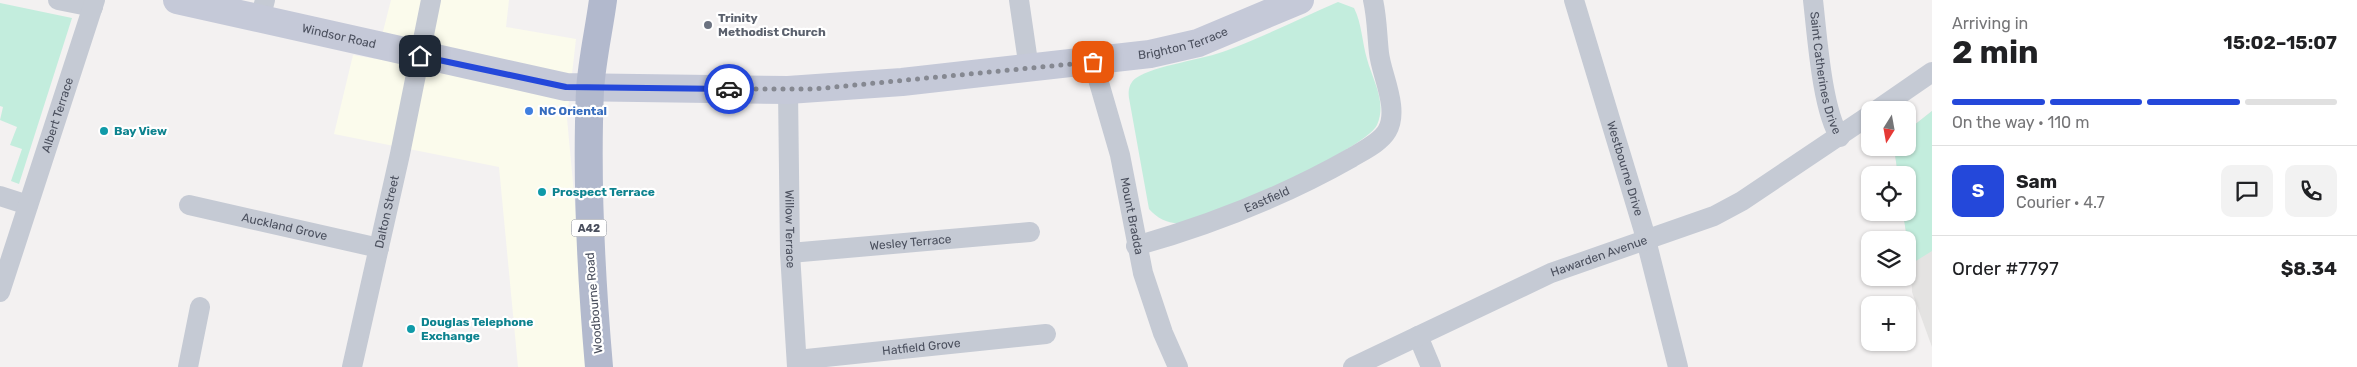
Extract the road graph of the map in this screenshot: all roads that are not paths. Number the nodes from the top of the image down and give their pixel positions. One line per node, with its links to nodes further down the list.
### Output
1 (58, 0): 10 (street)
2 (177, 0): 11 (main road, Windsor Road)
3 (431, 0): 12 (street, Dalton Street)
4 (603, 0): 16 (main road, A42)
5 (1019, 0): 14 (street)
6 (1300, 0): 13 (main road, Brighton Terrace)
7 (1373, 0): 26 (street, Eastfield)
8 (1574, 0): 25 (street, Westbourne Drive)
9 (1812, 0): 20 (street, Saint Catherines Drive)
10 (94, 4): 23 (street, Albert Terrace)
11 (262, 10): 12 (main road, Windsor Road)
12 (420, 56): 16 (main road, Windsor Road); 27 (street, Dalton Street)
13 (1093, 62): 14 (main road, Brighton Terrace); 26 (street, Mount Bradda)
14 (1029, 69): 17 (main road, Brighton Terrace)
15 (1932, 72): 18 (street)
16 (590, 88): 17 (main road, Windsor Road); 36 (main road, Woodbourne Road / A42)
17 (788, 90): 28 (street, Willow Terrace)
18 (1890, 101)
19 (1861, 122): 20 (street, Saint Catherines Drive)
20 (1840, 137): 25 (street, Hawarden Avenue)
21 (0, 196): 23 (street)
22 (189, 204): 27 (street, Auckland Grove)
23 (28, 205): 29 (street, Albert Terrace)
24 (1030, 232): 28 (street, Wesley Terrace)
25 (1646, 240): 32 (street, Hawarden Avenue); 40 (street, Westbourne Drive)
26 (1136, 246): 37 (street, Mount Bradda)
27 (379, 248): 35 (street, Dalton Street)
28 (790, 253): 33 (street, Willow Terrace)
29 (0, 292)
30 (200, 307): 34 (street)
31 (1046, 334): 33 (street, Hatfield Grove)
32 (1418, 336): 38 (street, Hawarden Avenue); 39 (street)
33 (797, 364)
34 (188, 367)
35 (352, 367)
36 (599, 367)
37 (1178, 367)
38 (1353, 367)
39 (1431, 367)
40 (1678, 367)

